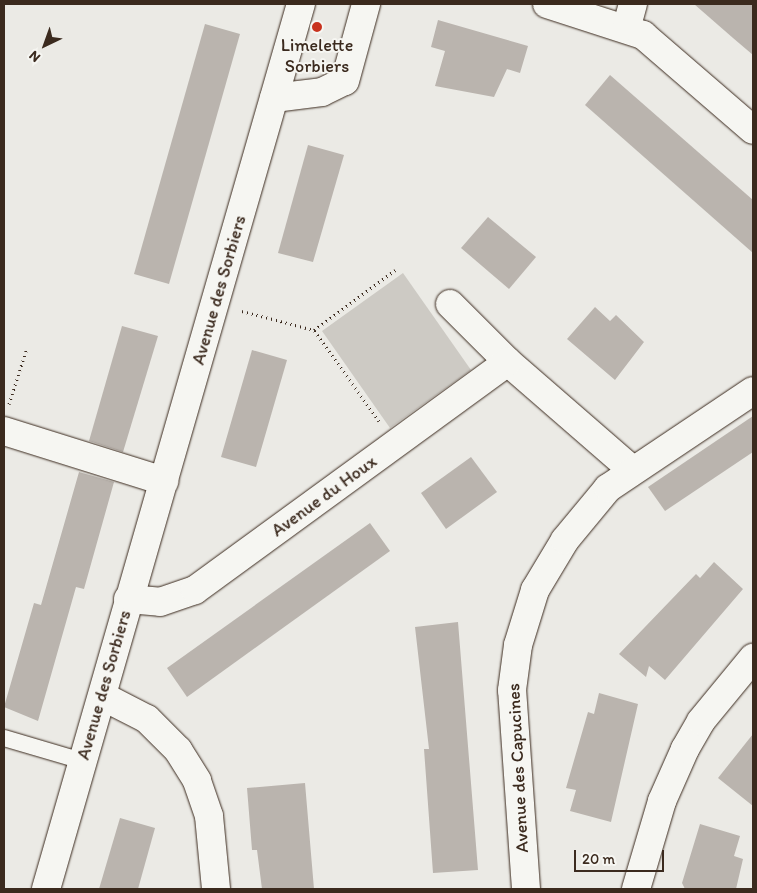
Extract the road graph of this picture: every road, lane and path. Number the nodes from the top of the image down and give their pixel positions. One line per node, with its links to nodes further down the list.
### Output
1 (301, 4): 5 (street, Avenue des Sorbiers)
2 (366, 4): 5 (street)
3 (547, 4): 4 (street)
4 (630, 15): 6 (street)
5 (274, 98): 17 (street, Avenue des Sorbiers)
6 (753, 130)
7 (395, 270): 10 (path)
8 (450, 304): 12 (street)
9 (237, 310): 10 (path)
10 (314, 330): 15 (path)
11 (26, 348): 14 (path)
12 (508, 362): 15 (street, Avenue du Houx); 16 (street)
13 (753, 391): 16 (street, Avenue des Capucines)
14 (5, 420): 17 (street)
15 (390, 447): 18 (street, Avenue du Houx)
16 (631, 469): 25 (street, Avenue des Capucines)
17 (164, 481): 18 (street, Avenue des Sorbiers)
18 (128, 599): 20 (street, Avenue des Sorbiers)
19 (753, 658): 26 (street)
20 (104, 697): 22 (street, Avenue des Sorbiers); 24 (street)
21 (4, 738): 22 (lane)
22 (82, 761): 23 (street, Avenue des Sorbiers)
23 (46, 889)
24 (216, 889)
25 (526, 889)
26 (636, 889)

